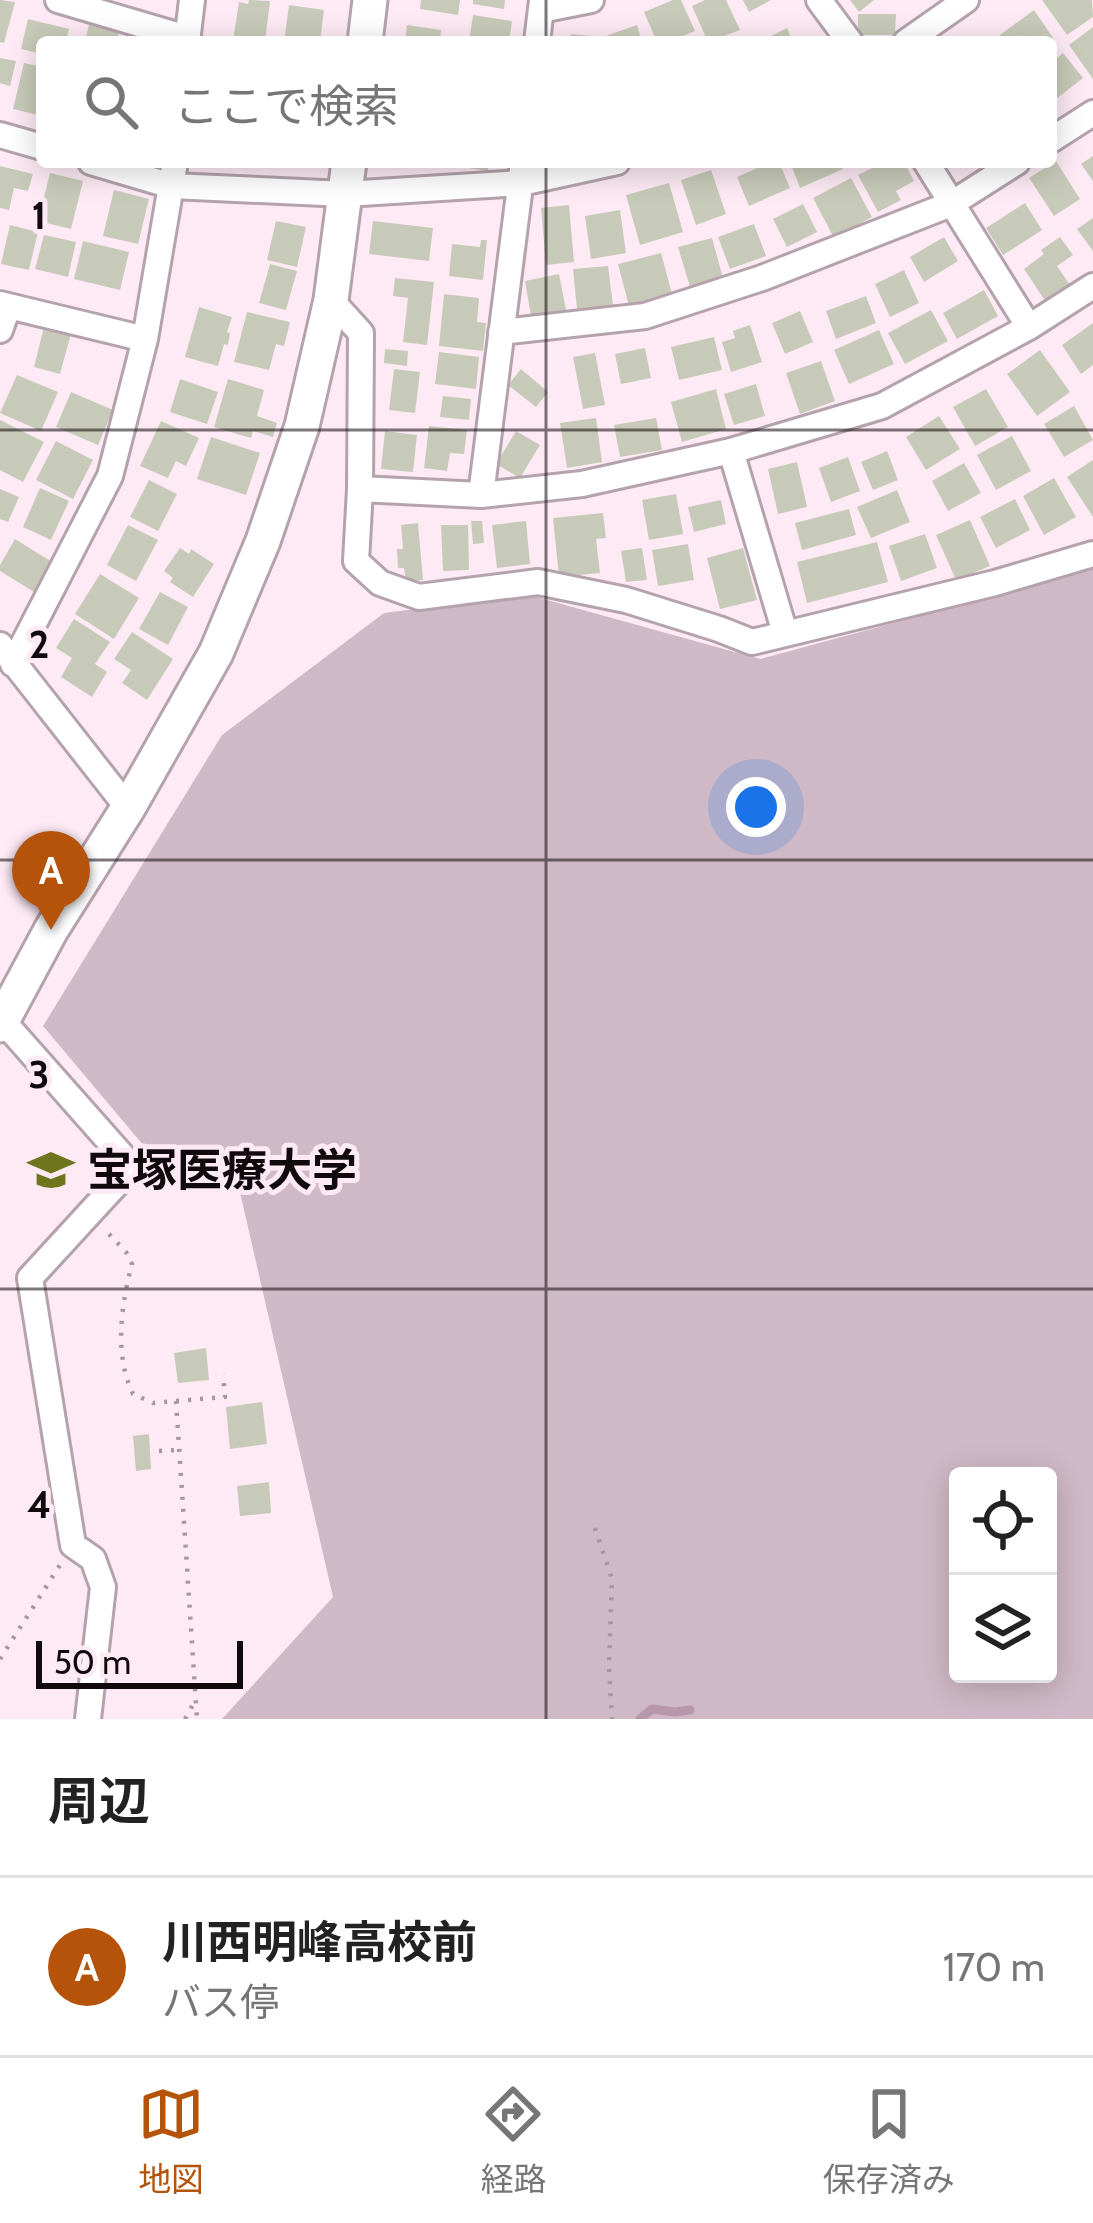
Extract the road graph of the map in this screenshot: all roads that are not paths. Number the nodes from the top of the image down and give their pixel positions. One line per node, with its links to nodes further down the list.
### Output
1 (58, 0): 8 (street)
2 (192, 0): 9 (street)
3 (370, 0): 10 (street)
4 (591, 0): 7 (street)
5 (818, 0): 12 (street)
6 (965, 0): 13 (street)
7 (542, 5): 11 (street)
8 (174, 36)
9 (188, 36)
10 (366, 36)
11 (538, 36)
12 (845, 36)
13 (914, 36)
14 (1093, 113): 16 (street)
15 (0, 135): 17 (street)
16 (1057, 136)
17 (36, 145)
18 (132, 168): 23 (street)
19 (560, 168): 22 (street)
20 (930, 168): 25 (street)
21 (1008, 168): 25 (street)
22 (522, 172): 24 (street); 30 (street)
23 (173, 174): 24 (street); 31 (street)
24 (347, 178): 27 (street)
25 (952, 204): 29 (street); 30 (street)
26 (1093, 286): 29 (street)
27 (331, 300): 33 (street); 38 (street)
28 (3, 314): 31 (street)
29 (1029, 327): 32 (street)
30 (501, 332): 34 (street)
31 (145, 339): 37 (street)
32 (731, 452): 34 (street); 36 (street)
33 (360, 489): 34 (street); 36 (street)
34 (481, 495)
35 (1093, 554): 36 (street)
36 (785, 633)
37 (7, 654): 38 (street)
38 (128, 808): 39 (street)
39 (1, 1022): 40 (street)
40 (88, 1719)

